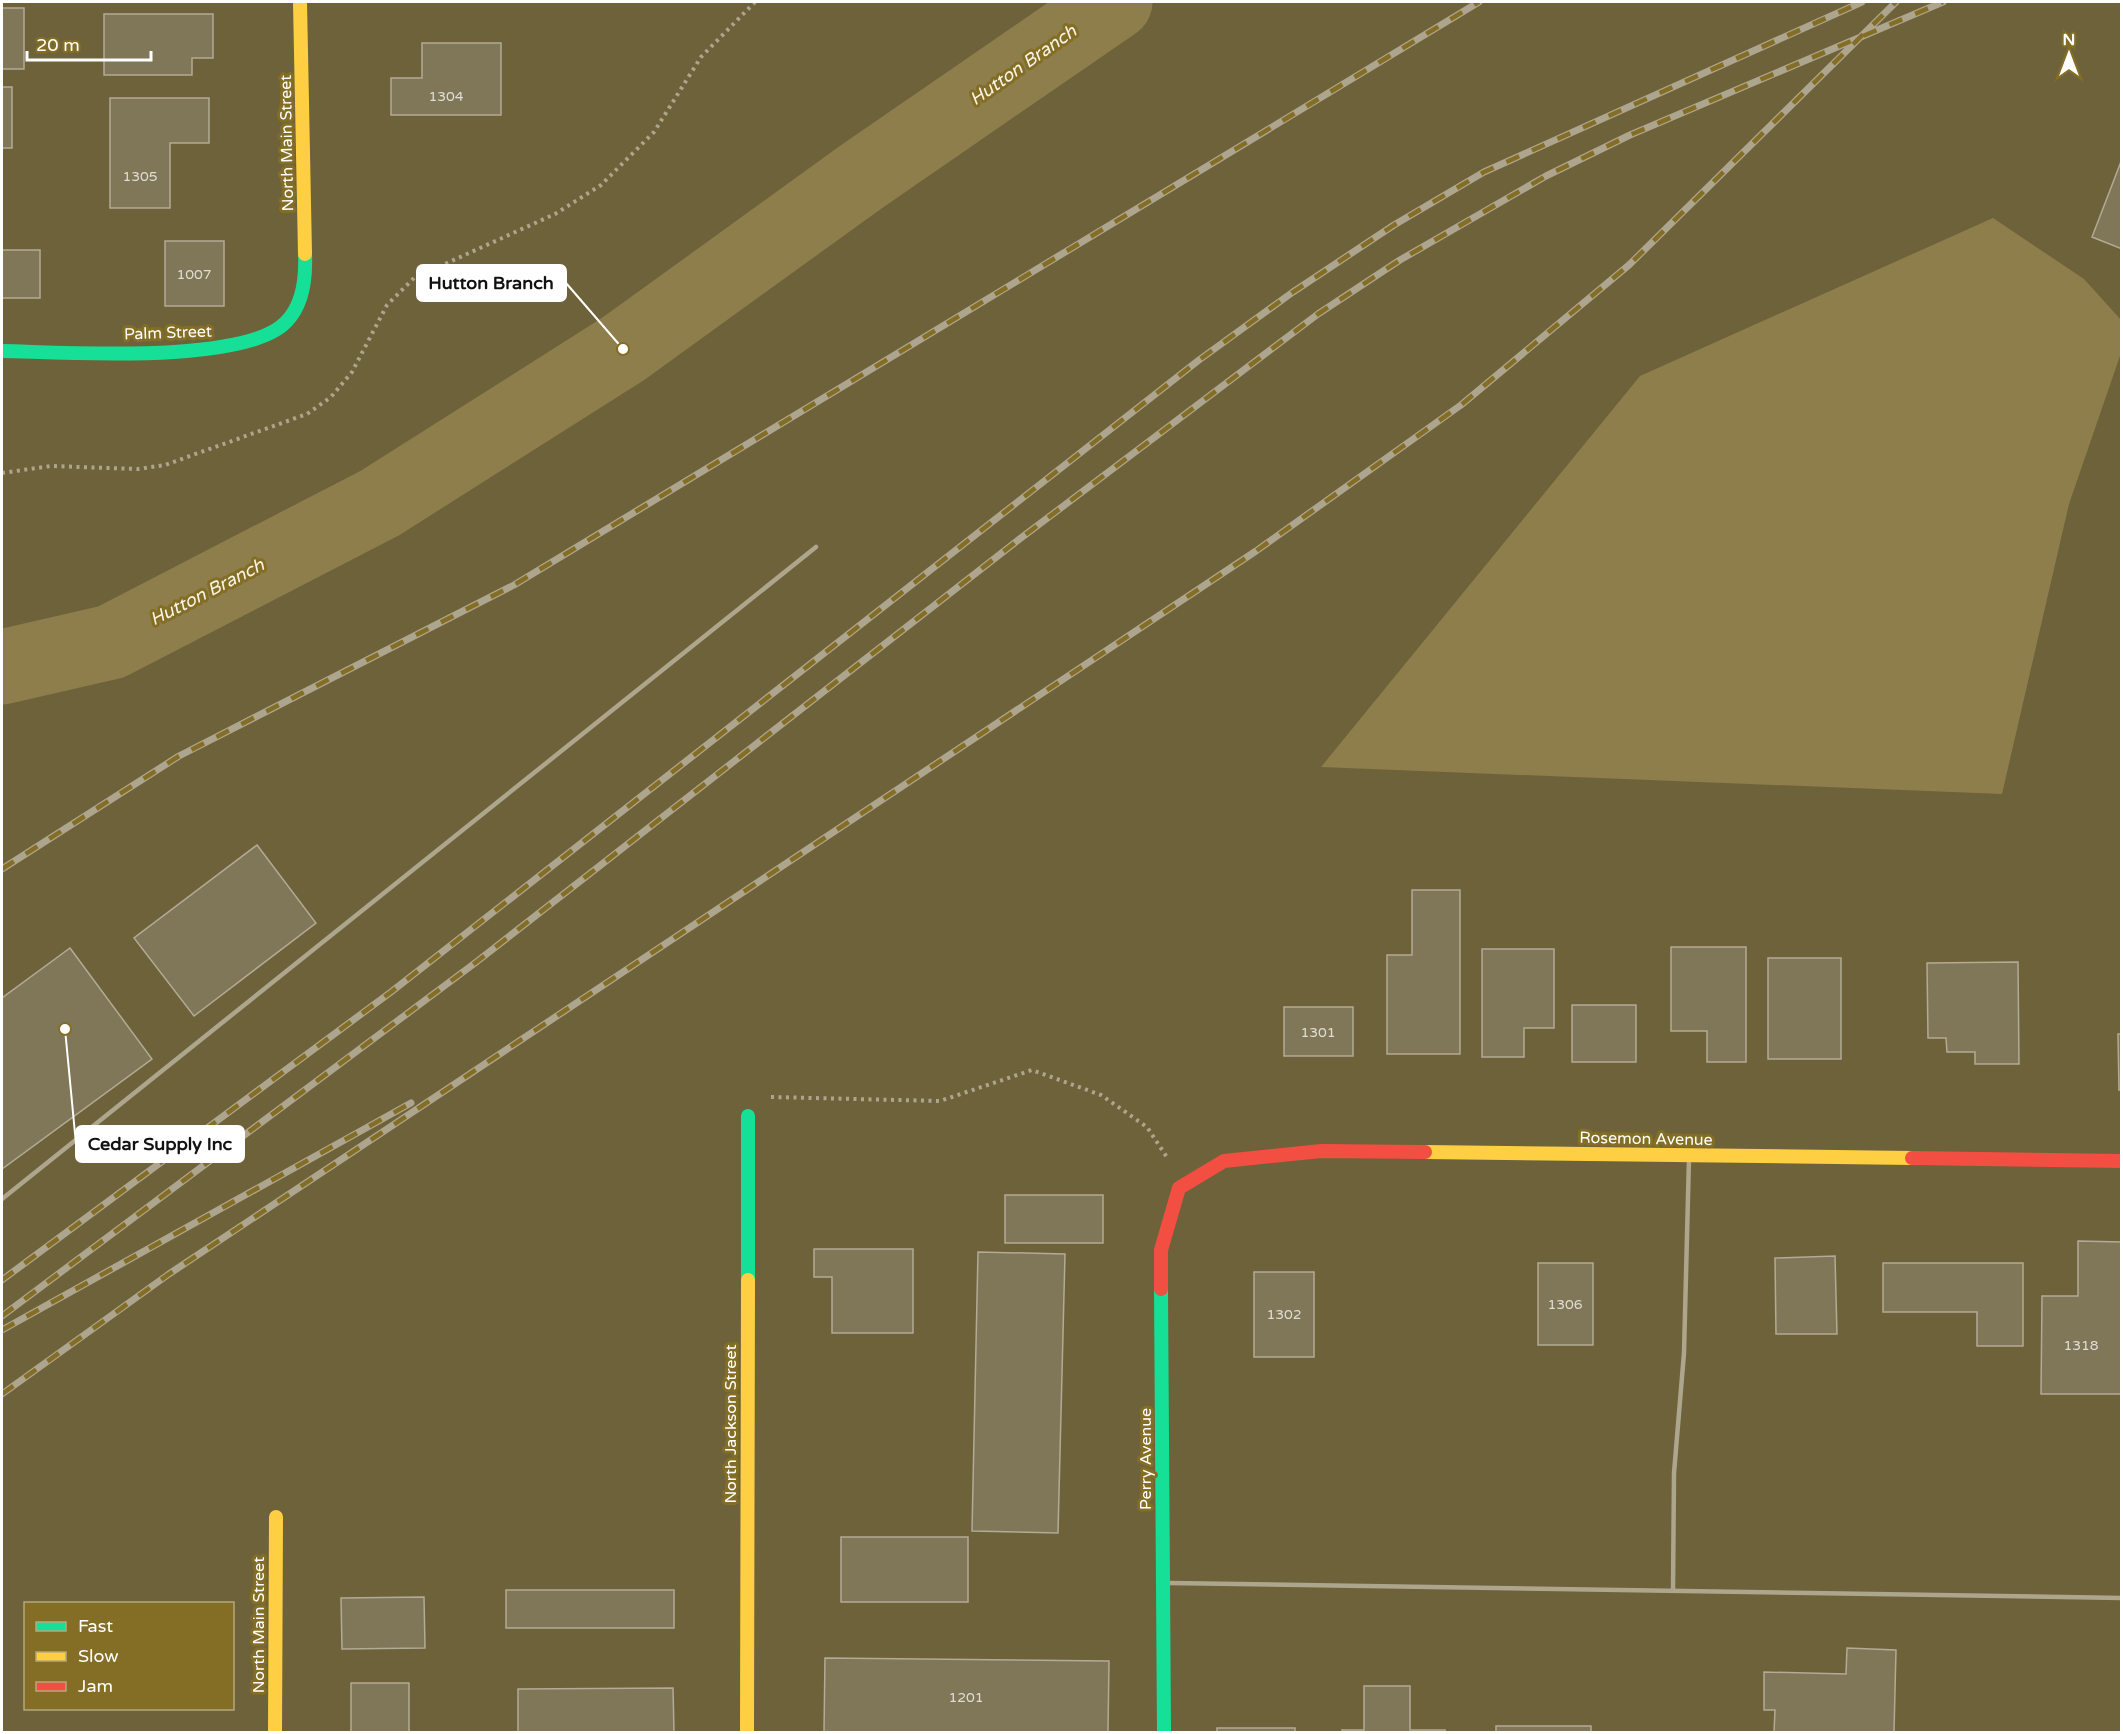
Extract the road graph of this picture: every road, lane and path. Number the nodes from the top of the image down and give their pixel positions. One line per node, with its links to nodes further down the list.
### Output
1 (300, 2): 3 (street, North Main Street)
2 (755, 2): 5 (path)
3 (306, 283): 4 (street, Palm Street)
4 (2, 351)
5 (2, 473)
6 (816, 547): 11 (lane)
7 (748, 1116): 10 (path); 17 (street, North Jackson Street)
8 (1689, 1156): 9 (street, Rosemon Avenue); 10 (street, Rosemon Avenue); 14 (lane)
9 (2121, 1161)
10 (1182, 1186): 13 (street, Perry Avenue)
11 (2, 1199)
12 (276, 1517): 16 (street, North Main Street)
13 (1163, 1583): 14 (lane); 18 (street, Perry Avenue)
14 (1673, 1591): 15 (lane)
15 (2121, 1598)
16 (275, 1732)
17 (747, 1732)
18 (1164, 1732)

